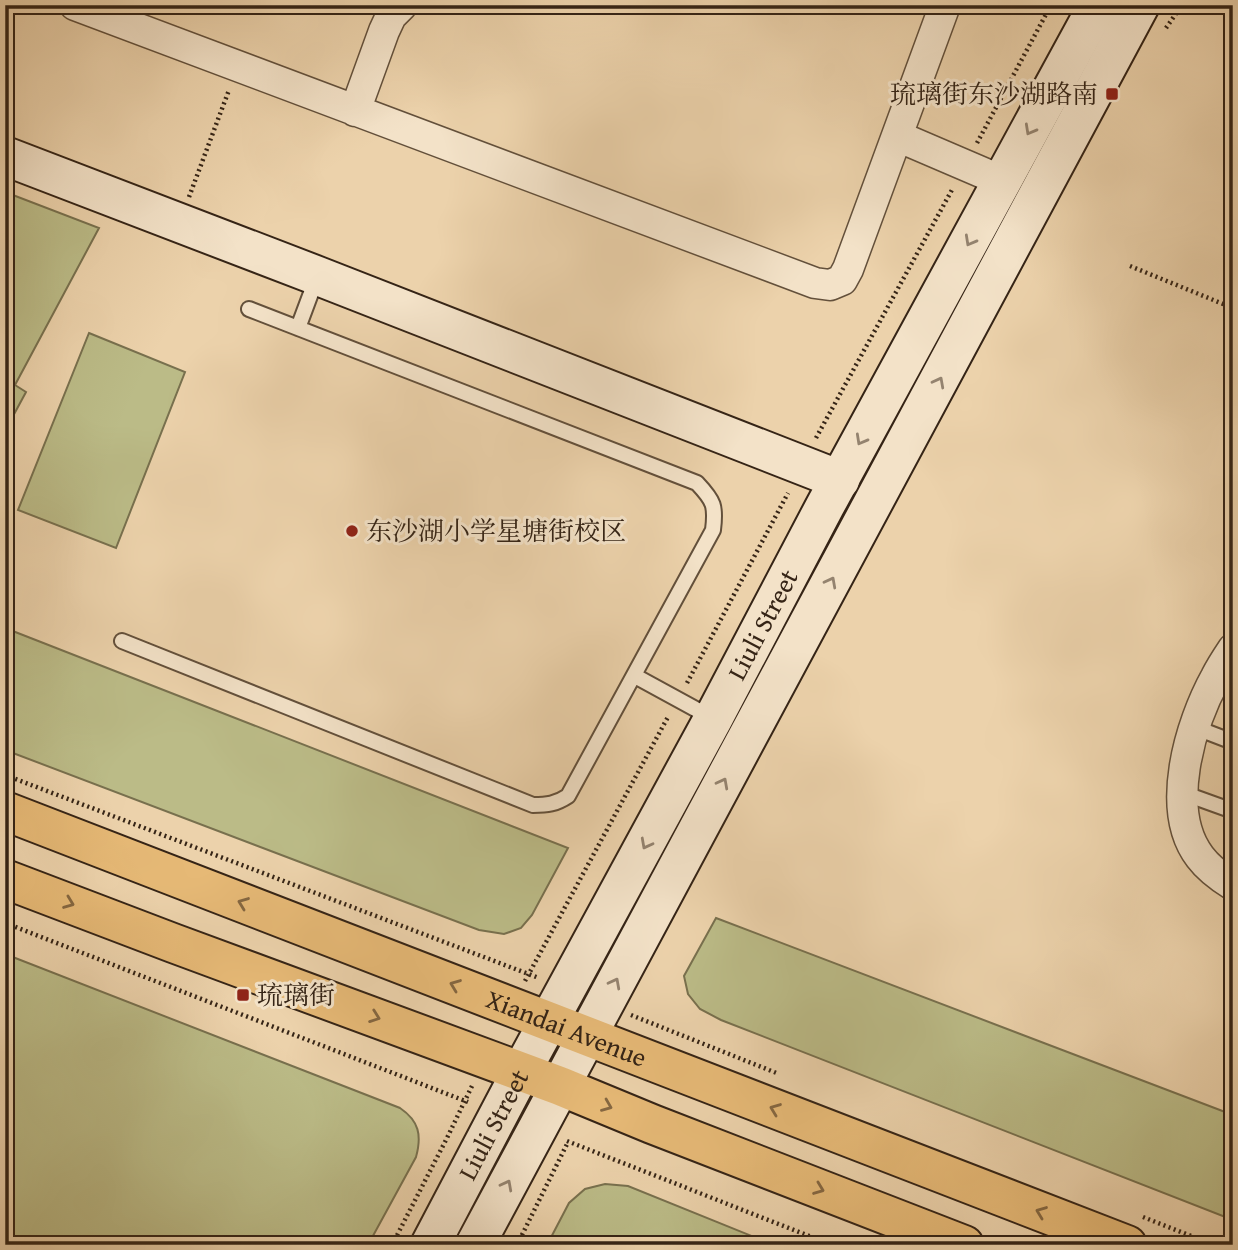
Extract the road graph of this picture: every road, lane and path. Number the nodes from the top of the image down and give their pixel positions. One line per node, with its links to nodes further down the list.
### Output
1 (75, 5): 7 (street)
2 (402, 5): 8 (street)
3 (945, 5): 9 (street)
4 (1051, 5): 11 (path)
5 (1098, 5): 12 (main road, Liuli Street, one-way to 12)
6 (1140, 5): 36 (main road, Liuli Street, one-way to 6)
7 (238, 66): 8 (street); 13 (path)
8 (355, 111): 9 (street)
9 (897, 136): 11 (street)
10 (5, 156): 15 (main road)
11 (965, 165): 12 (street); 19 (path)
12 (1002, 181): 20 (main road, Liuli Street, one-way to 20)
13 (185, 207)
14 (1130, 266): 16 (path)
15 (318, 276): 18 (lane); 19 (main road)
16 (1233, 308)
17 (249, 309): 18 (lane)
18 (298, 328): 23 (lane)
19 (803, 464): 20 (main road); 24 (path)
20 (840, 480): 25 (main road, Liuli Street)
21 (122, 641): 23 (lane)
22 (1233, 649): 26 (street)
23 (635, 676): 24 (lane)
24 (677, 700): 25 (lane); 34 (path)
25 (713, 719): 35 (main road, Liuli Street, one-way to 35)
26 (1194, 727): 27 (lane); 28 (street)
27 (1233, 742)
28 (1183, 793): 30 (lane); 32 (street)
29 (5, 811): 34 (main road, Xiandai Avenue, one-way to 29)
30 (1233, 811)
31 (5, 878): 37 (main road, one-way to 37)
32 (1233, 885)
33 (5, 923): 40 (path)
34 (512, 1007): 35 (main road, Xiandai Avenue)
35 (550, 1021): 36 (main road, Xiandai Avenue); 38 (main road, Liuli Street)
36 (587, 1036): 39 (main road, Liuli Street); 47 (main road, Xiandai Avenue, one-way to 36)
37 (485, 1059): 38 (main road); 40 (path)
38 (521, 1072): 39 (main road); 40 (main road, Liuli Street)
39 (560, 1086): 41 (main road, Liuli Street); 46 (main road, one-way to 46)
40 (482, 1108): 42 (path); 43 (main road, Liuli Street)
41 (537, 1129): 44 (main road, Liuli Street, one-way to 41); 45 (path)
42 (392, 1245)
43 (430, 1245)
44 (475, 1245)
45 (832, 1245)
46 (964, 1245)
47 (1127, 1245)

